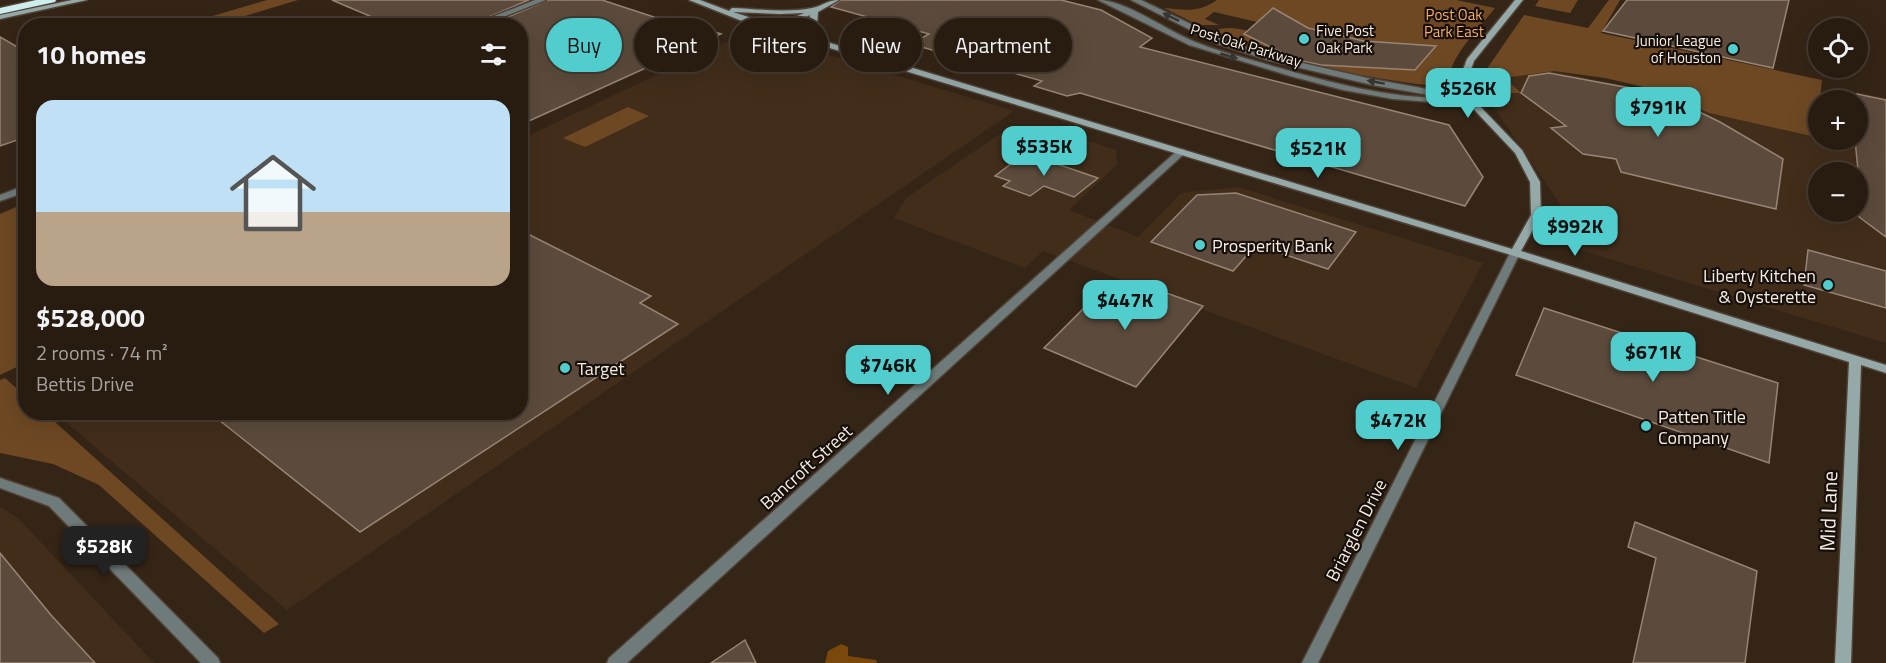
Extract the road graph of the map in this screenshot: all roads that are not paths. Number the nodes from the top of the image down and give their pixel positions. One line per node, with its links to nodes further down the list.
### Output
1 (50, 0): 10 (highway)
2 (83, 0): 12 (main road)
3 (542, 0): 13 (street)
4 (693, 0): 9 (main road)
5 (835, 0): 11 (main road)
6 (1102, 0): 18 (street, Post Oak Parkway, one-way to 18)
7 (1135, 0): 18 (street, Post Oak Parkway, one-way to 7)
8 (1519, 0): 18 (main road)
9 (714, 9): 11 (main road); 14 (main road)
10 (0, 10)
11 (814, 10): 15 (main road); 16 (main road)
12 (0, 17)
13 (494, 18)
14 (742, 18)
15 (798, 18)
16 (814, 18)
17 (828, 44): 19 (main road)
18 (1469, 100): 22 (main road)
19 (1181, 152): 22 (main road); 27 (street, Bancroft Street)
20 (18, 191): 21 (street)
21 (0, 198)
22 (1515, 253): 23 (main road); 28 (street, Briarglen Drive)
23 (1855, 360): 24 (main road); 29 (main road, Mid Lane)
24 (1886, 369)
25 (0, 483): 26 (street)
26 (212, 663)
27 (615, 663)
28 (1310, 663)
29 (1843, 663)

